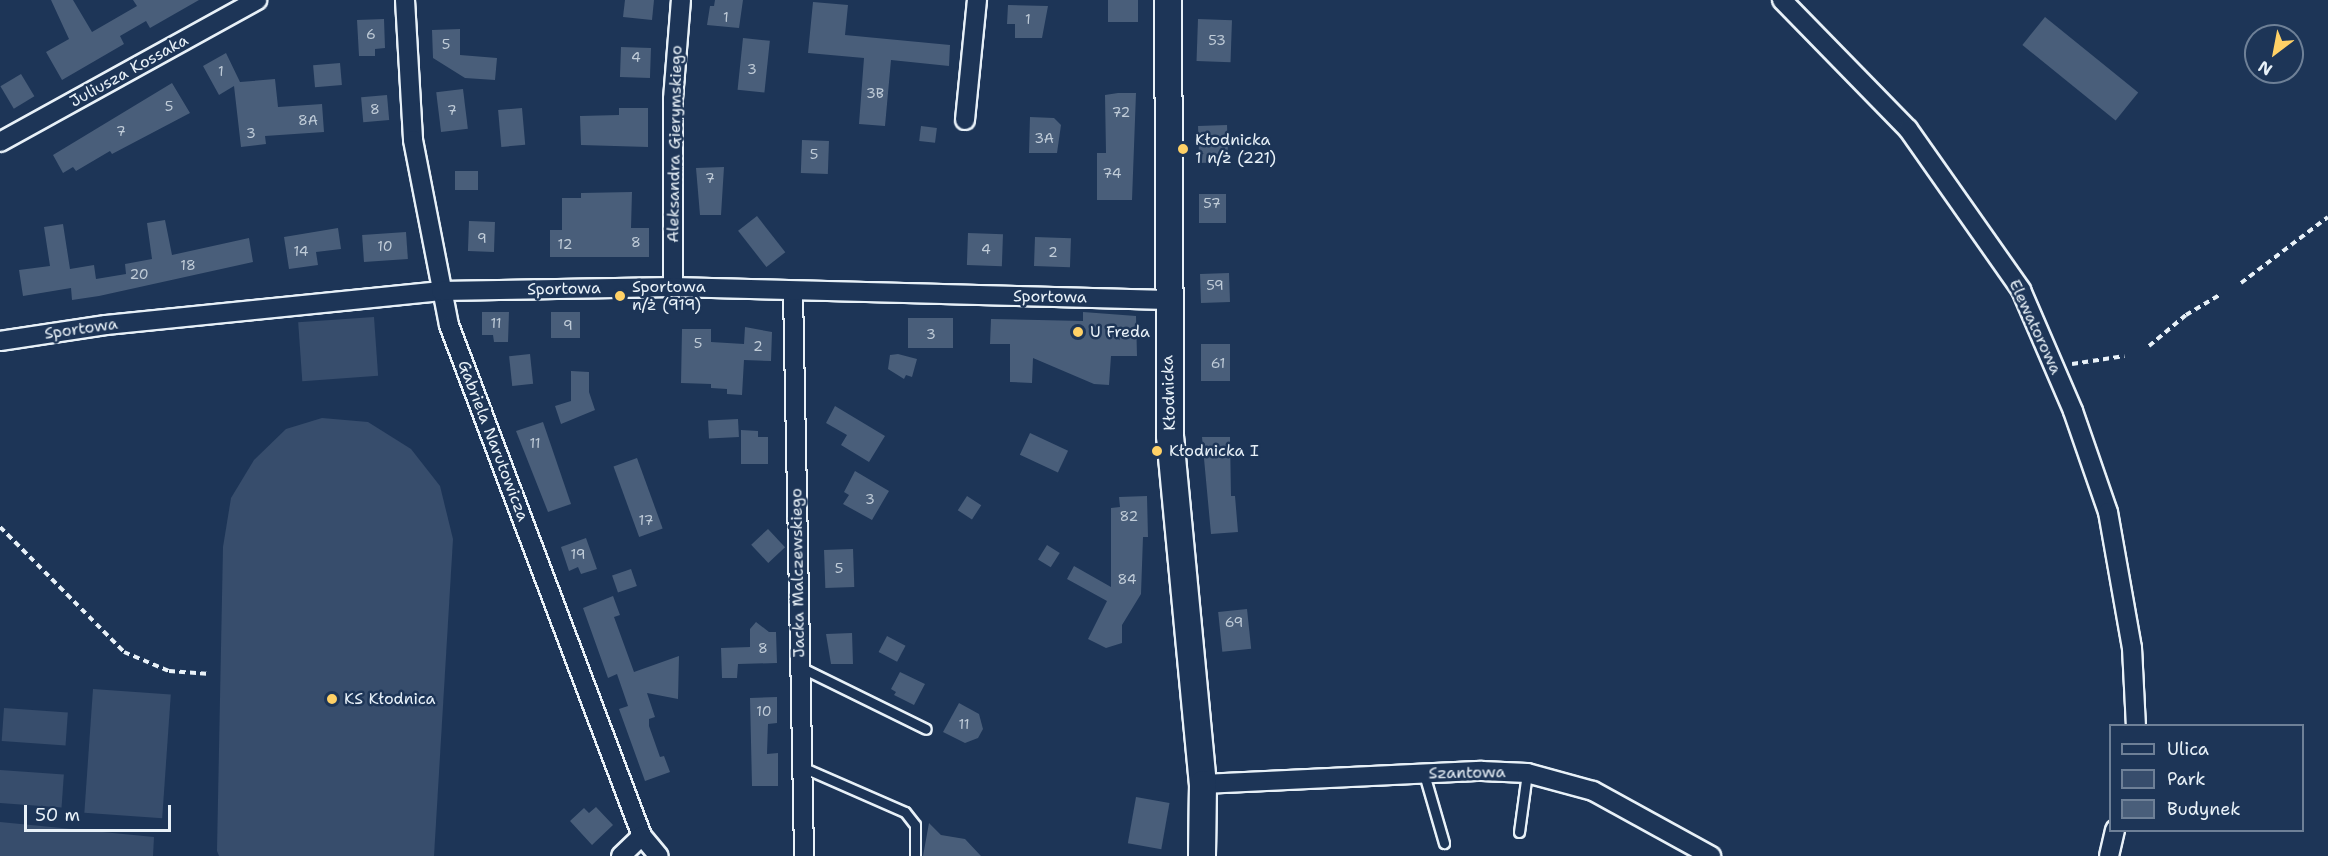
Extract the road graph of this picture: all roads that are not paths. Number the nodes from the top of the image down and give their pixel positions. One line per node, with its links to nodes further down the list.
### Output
1 (257, 0): 8 (street, Juliusza Kossaka)
2 (405, 0): 10 (street, Gabriela Narutowicza)
3 (681, 0): 9 (street, Aleksandra Gierymskiego)
4 (977, 0): 7 (street)
5 (1168, 0): 12 (main road, Kłodnicka)
6 (1782, 0): 15 (street, Elewatorowa)
7 (965, 120)
8 (0, 142)
9 (673, 287): 10 (street, Sportowa); 11 (street, Sportowa)
10 (441, 291): 13 (street, Sportowa); 23 (street, Gabriela Narutowicza)
11 (793, 291): 12 (street, Sportowa); 14 (street, Jacka Malczewskiego)
12 (1168, 300): 20 (main road, Kłodnicka)
13 (0, 341)
14 (800, 667): 16 (lane); 17 (street, Jacka Malczewskiego)
15 (2136, 724)
16 (926, 729)
17 (802, 767): 27 (street, Jacka Malczewskiego); 28 (lane)
18 (1424, 774): 19 (street, Szantowa); 20 (street, Szantowa); 24 (lane)
19 (1527, 774): 21 (lane); 30 (street, Szantowa)
20 (1203, 784): 29 (main road, Kłodnicka)
21 (1520, 832)
22 (2115, 832): 31 (street)
23 (642, 836): 25 (street); 26 (street)
24 (1444, 843)
25 (621, 856)
26 (659, 856)
27 (804, 856)
28 (915, 856)
29 (1202, 856)
30 (1711, 856)
31 (2109, 856)

